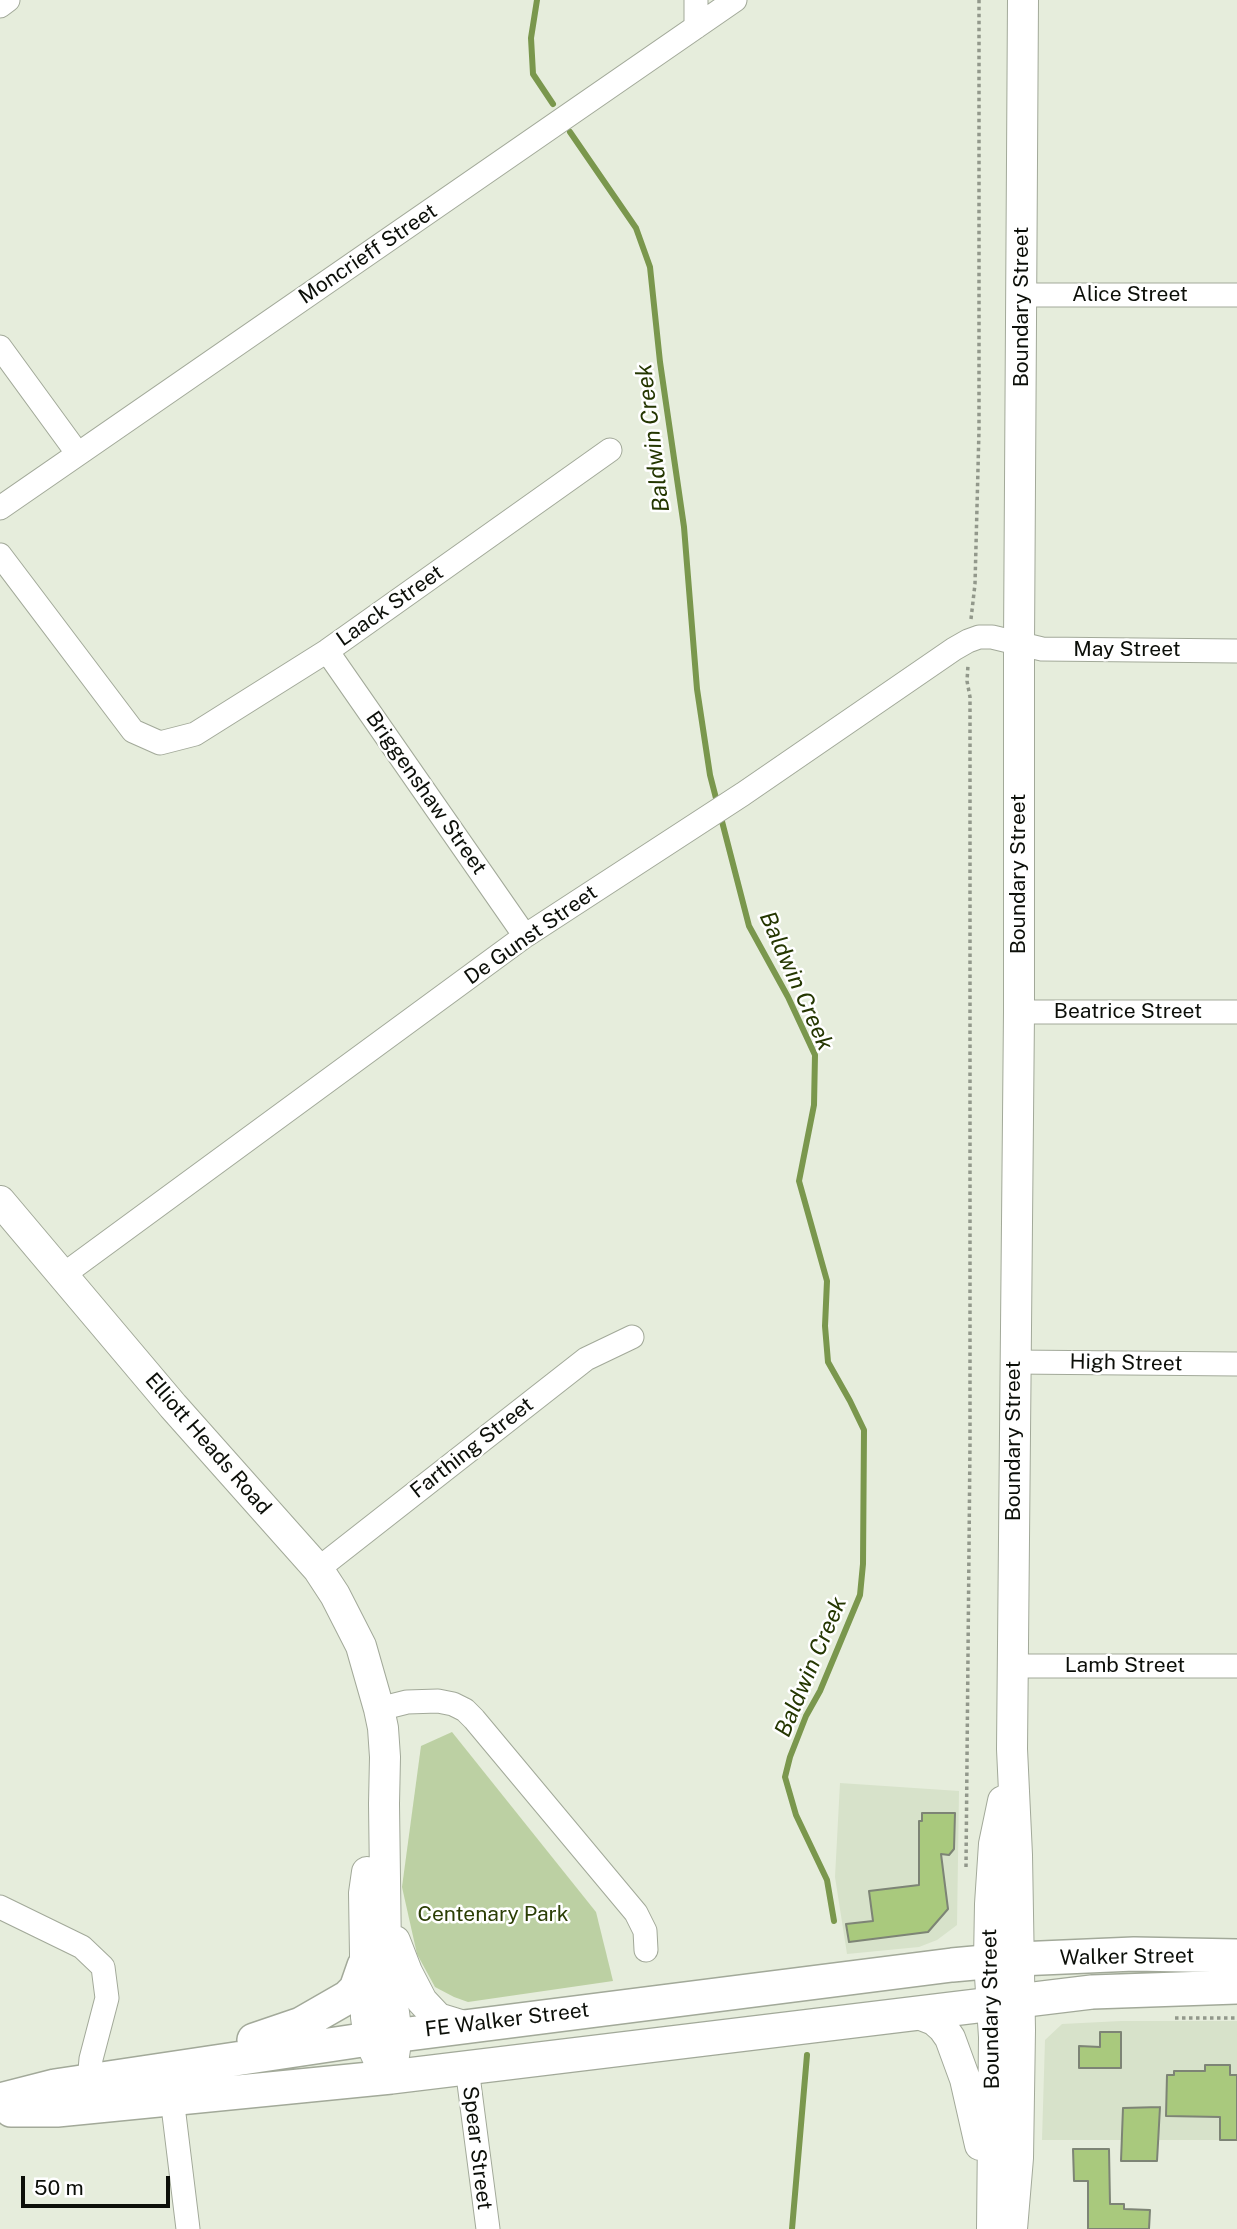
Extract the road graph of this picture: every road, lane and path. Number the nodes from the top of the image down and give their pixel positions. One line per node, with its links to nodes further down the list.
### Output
1 (8, 0): 6 (street)
2 (696, 0): 7 (street)
3 (735, 0): 7 (street, Moncrieff Street)
4 (979, 0): 15 (path)
5 (1023, 0): 8 (street, Boundary Street)
6 (0, 6)
7 (696, 27): 12 (street, Moncrieff Street)
8 (1023, 295): 9 (street, Alice Street); 16 (street, Boundary Street)
9 (1237, 295)
10 (0, 347): 12 (street)
11 (610, 450): 17 (street, Laack Street)
12 (78, 454): 13 (street, Moncrieff Street)
13 (0, 508)
14 (0, 555): 17 (street, Laack Street)
15 (970, 627)
16 (1018, 643): 18 (street, May Street); 20 (street, De Gunst Street); 21 (street, Boundary Street)
17 (327, 651): 20 (street, Briggenshaw Street)
18 (1237, 651)
19 (968, 654): 33 (path)
20 (525, 936): 24 (street, De Gunst Street)
21 (1019, 1012): 22 (street, Beatrice Street); 26 (street, Boundary Street)
22 (1237, 1012)
23 (0, 1201): 24 (street, Elliott Heads Road)
24 (63, 1275): 28 (street, Elliott Heads Road)
25 (632, 1337): 28 (street, Farthing Street)
26 (1014, 1362): 27 (street, High Street); 29 (street, Boundary Street)
27 (1237, 1364)
28 (318, 1570): 31 (street, Elliott Heads Road)
29 (1013, 1666): 30 (street, Lamb Street); 38 (street, Boundary Street)
30 (1237, 1666)
31 (379, 1709): 32 (street, Elliott Heads Road); 36 (street)
32 (384, 1804): 34 (street, Elliott Heads Road); 39 (street, Elliott Heads Road)
33 (966, 1867)
34 (384, 1900): 43 (street); 44 (street, Elliott Heads Road)
35 (0, 1906): 48 (street)
36 (646, 1950)
37 (1237, 1956): 38 (main road, Walker Street)
38 (1003, 1960): 41 (street, Boundary Street); 43 (main road, FE Walker Street)
39 (364, 1966): 44 (street, Elliott Heads Road); 46 (main road)
40 (1237, 1987): 41 (main road, Walker Street)
41 (1005, 2002): 42 (main road, FE Walker Street); 52 (street, Boundary Street)
42 (916, 2013): 45 (main road, FE Walker Street); 52 (street)
43 (464, 2026): 44 (main road, FE Walker Street)
44 (383, 2037): 46 (main road, FE Walker Street); 47 (street, Elliott Heads Road)
45 (467, 2068): 47 (main road, FE Walker Street); 54 (street, Spear Street)
46 (140, 2073): 48 (main road, FE Walker Street)
47 (389, 2078): 49 (main road, FE Walker Street)
48 (90, 2094): 49 (main road, FE Walker Street); 50 (main road, FE Walker Street); 51 (main road, FE Walker Street)
49 (172, 2098): 53 (street)
50 (0, 2100)
51 (0, 2110)
52 (998, 2223)
53 (188, 2229)
54 (488, 2229)

